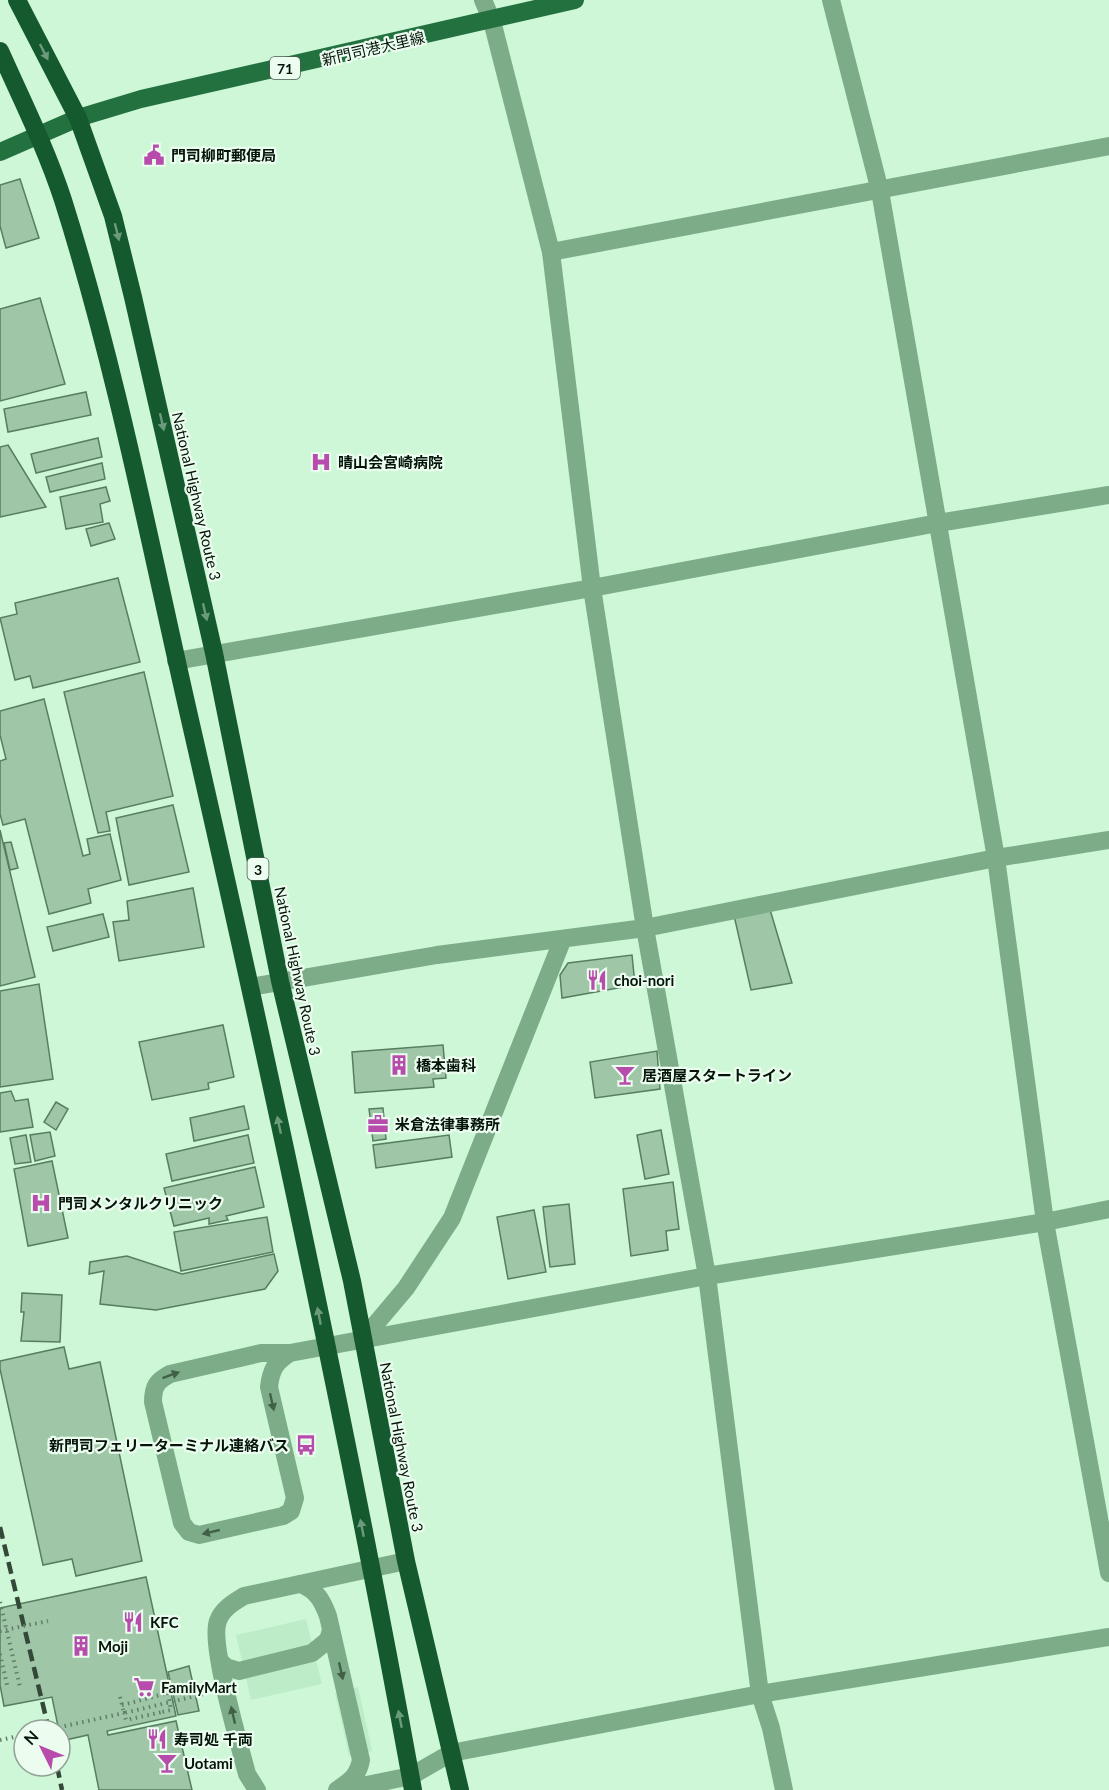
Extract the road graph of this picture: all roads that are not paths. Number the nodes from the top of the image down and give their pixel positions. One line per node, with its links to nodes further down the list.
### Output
1 (18, 0): 7 (highway, National Highway Route 3 / 3, one-way to 7)
2 (483, 0): 5 (street)
3 (575, 0): 5 (main road, 新門司港大里線 / 71)
4 (831, 0): 11 (street)
5 (492, 21): 7 (main road, 新門司港大里線 / 71); 12 (street)
6 (0, 51): 8 (highway, 3)
7 (78, 118): 8 (main road, 新門司港大里線 / 71); 16 (highway, National Highway Route 3 / 3, one-way to 16)
8 (39, 135): 10 (main road, 新門司港大里線 / 71); 17 (highway, 3)
9 (1109, 146): 11 (street)
10 (0, 152)
11 (880, 191): 12 (street); 14 (street)
12 (551, 252): 15 (street)
13 (1109, 495): 14 (street)
14 (938, 523): 15 (street); 19 (street)
15 (592, 588): 16 (street); 20 (street)
16 (214, 653): 17 (street); 22 (highway, National Highway Route 3 / 3)
17 (176, 662): 23 (highway, 3)
18 (1109, 840): 19 (street)
19 (996, 858): 20 (street); 25 (street)
20 (645, 928): 21 (street); 26 (street)
21 (562, 941): 22 (street); 27 (street)
22 (280, 981): 23 (street); 27 (highway, National Highway Route 3 / 3)
23 (250, 987): 28 (highway, 3, one-way to 23)
24 (1109, 1209): 25 (street)
25 (1045, 1222): 26 (street); 32 (street)
26 (707, 1276): 27 (street); 37 (street)
27 (363, 1339): 28 (street); 30 (highway, National Highway Route 3 / 3)
28 (325, 1345): 29 (street); 31 (highway, 3, one-way to 28)
29 (290, 1353): 29 (street, one-way to 29)
30 (406, 1562): 31 (street); 38 (highway, National Highway Route 3 / 3)
31 (370, 1569): 33 (street); 39 (highway, 3, one-way to 31)
32 (1109, 1573)
33 (301, 1584): 34 (street); 36 (street)
34 (331, 1630): 36 (street); 41 (street, one-way to 41)
35 (1109, 1637): 37 (street)
36 (220, 1660): 40 (street, one-way to 36)
37 (760, 1694): 38 (street); 44 (street)
38 (451, 1753): 39 (street); 43 (highway, National Highway Route 3 / 3)
39 (412, 1783): 42 (street)
40 (257, 1790)
41 (336, 1790)
42 (342, 1790)
43 (459, 1790)
44 (784, 1790)

